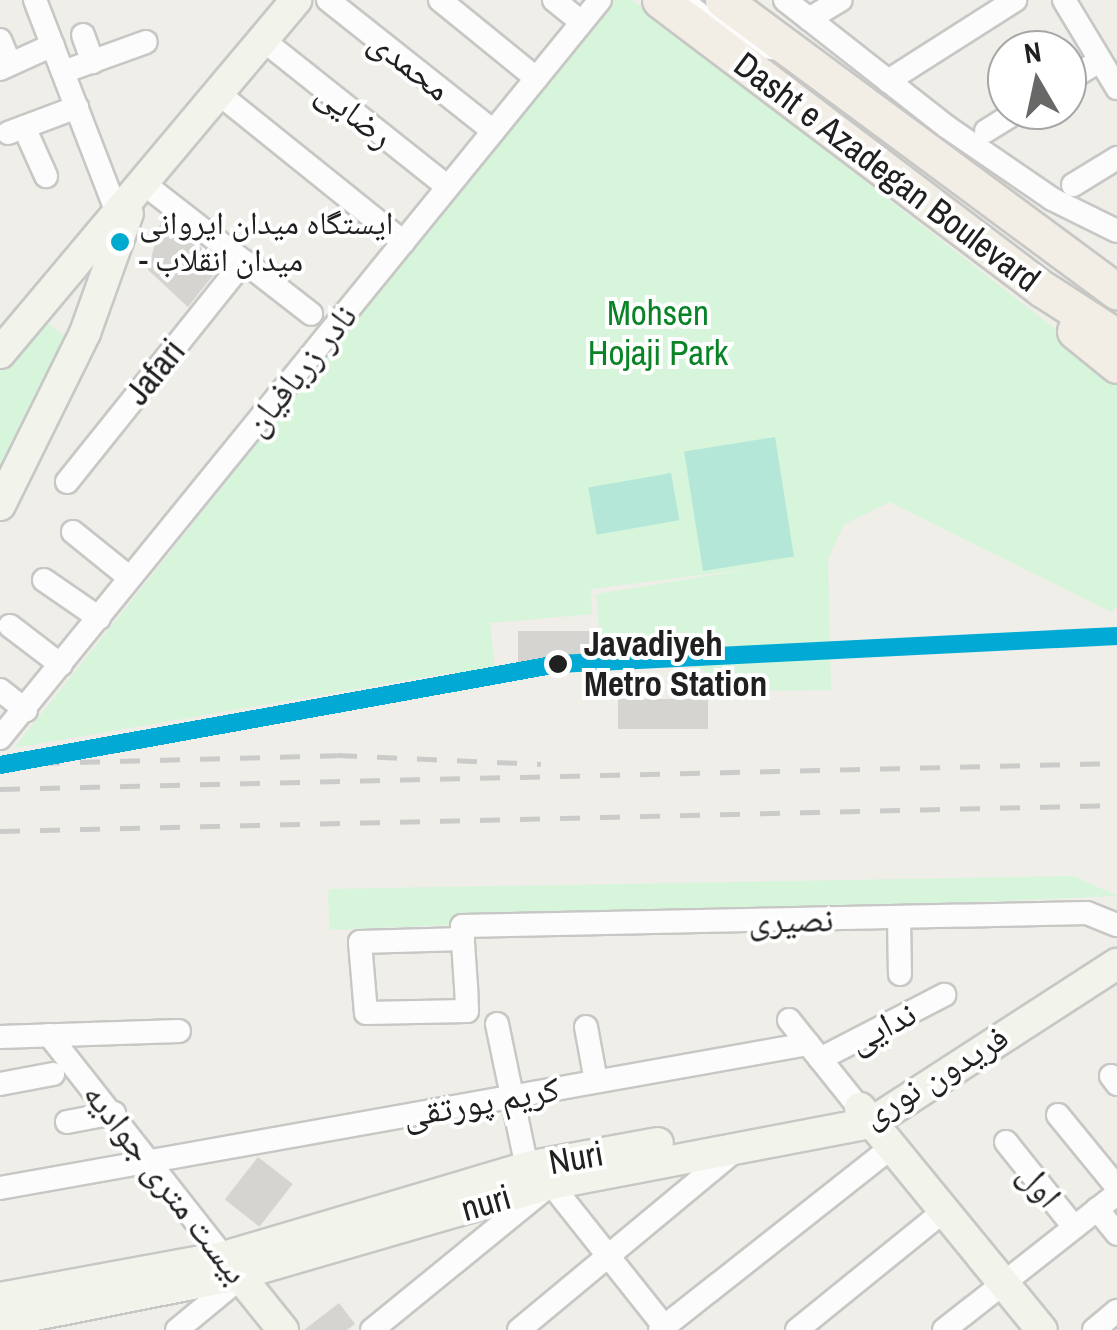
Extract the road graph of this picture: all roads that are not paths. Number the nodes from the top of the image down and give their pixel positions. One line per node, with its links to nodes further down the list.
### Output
1 (36, 0): 21 (street)
2 (296, 0): 19 (main road)
3 (328, 0): 34 (street, محمدی)
4 (440, 0): 28 (street)
5 (554, 0): 16 (street)
6 (600, 0): 16 (street, نادر زربافیان)
7 (660, 0): 46 (main road, Dasht e Azadegan Boulevard)
8 (692, 0): 22 (lane)
9 (723, 0): 22 (main road, Dasht e Azadegan Boulevard)
10 (737, 0): 22 (main road)
11 (785, 0): 15 (street)
12 (841, 0): 15 (street)
13 (1015, 0): 29 (street)
14 (1064, 0): 23 (street)
15 (809, 20): 29 (street)
16 (581, 22): 28 (street, نادر زربافیان)
17 (83, 35): 24 (street)
18 (0, 40): 25 (street)
19 (263, 40): 31 (main road); 39 (street, رضایی)
20 (146, 42): 24 (street)
21 (53, 45): 25 (street); 27 (street)
22 (793, 53): 43 (main road, Dasht e Azadegan Boulevard)
23 (1100, 60): 26 (street); 30 (street)
24 (93, 62): 27 (street)
25 (5, 66)
26 (1087, 68)
27 (64, 72): 32 (street)
28 (536, 78): 34 (street, نادر زربافیان)
29 (888, 81): 41 (street)
30 (1117, 88)
31 (218, 93): 40 (main road); 42 (street)
32 (77, 107): 37 (street); 40 (street)
33 (989, 130): 35 (street)
34 (494, 131): 39 (street, نادر زربافیان)
35 (986, 132)
36 (1117, 158): 38 (street)
37 (46, 176)
38 (1073, 186)
39 (448, 187): 42 (street, نادر زربافیان)
40 (132, 196): 44 (street); 48 (main road); 50 (main road)
41 (1117, 232)
42 (403, 242): 57 (street, نادر زربافیان)
43 (1065, 259): 45 (main road); 47 (main road, Dasht e Azadegan Boulevard)
44 (244, 261): 49 (street); 54 (street, Jafari)
45 (1117, 276)
46 (1044, 290): 51 (main road, Dasht e Azadegan Boulevard); 53 (main road)
47 (1117, 292)
48 (42, 303): 50 (main road); 52 (main road)
49 (311, 314)
50 (85, 334): 55 (main road)
51 (1117, 337)
52 (0, 353)
53 (1117, 366)
54 (67, 482)
55 (0, 505)
56 (74, 532): 57 (street)
57 (130, 578): 59 (street, نادر زربافیان)
58 (44, 580): 59 (street)
59 (99, 618): 61 (street, نادر زربافیان)
60 (10, 626): 61 (street)
61 (61, 665): 63 (street, نادر زربافیان)
62 (0, 690): 63 (street)
63 (26, 710): 64 (street, نادر زربافیان)
64 (0, 738)
65 (899, 918): 66 (street, نصیری); 67 (street, نصیری); 69 (street)
66 (1117, 924)
67 (463, 933): 67 (street, نصیری)
68 (1117, 942): 84 (main road, Nuri)
69 (900, 974)
70 (1111, 976): 84 (main road, فریدون نوری)
71 (944, 996): 78 (street, ندایی)
72 (789, 1020): 78 (street, ندایی)
73 (497, 1024): 82 (street)
74 (586, 1028): 80 (street)
75 (179, 1031): 76 (street)
76 (49, 1036): 77 (street); 83 (street, بیست متری جوادیه)
77 (0, 1037)
78 (814, 1051): 80 (street, کریم پورتقی); 84 (street, ندایی)
79 (54, 1074): 81 (street)
80 (596, 1082): 82 (street, کریم پورتقی)
81 (0, 1084)
82 (512, 1096): 90 (street, کریم پورتقی); 91 (street)
83 (114, 1113): 86 (street); 90 (street, بیست متری جوادیه)
84 (865, 1114): 88 (main road, فریدون نوری); 89 (main road); 91 (main road, Nuri)
85 (1058, 1115): 93 (street)
86 (67, 1122)
87 (1006, 1142): 96 (street, اول)
88 (738, 1148): 91 (main road, nuri); 98 (street)
89 (889, 1149): 95 (main road); 105 (street)
90 (154, 1160): 92 (street, کریم پورتقی); 99 (street, بیست متری جوادیه)
91 (539, 1176): 98 (street); 99 (main road, Nuri); 109 (street)
92 (0, 1188)
93 (1117, 1190): 94 (street)
94 (1097, 1209): 96 (street); 97 (street)
95 (944, 1211): 100 (main road); 111 (street)
96 (1074, 1227): 100 (street)
97 (1117, 1234)
98 (610, 1257): 105 (street); 110 (street)
99 (234, 1270): 101 (main road, Nuri); 104 (main road, Nuri); 107 (street); 108 (main road, بیست متری جوادیه)
100 (1002, 1282): 106 (main road); 112 (street)
101 (0, 1298)
102 (1117, 1311): 113 (street)
103 (0, 1322): 104 (main road, Nuri)
104 (38, 1322)
105 (664, 1329)
106 (1037, 1329)
107 (178, 1330)
108 (283, 1330)
109 (372, 1330)
110 (519, 1330)
111 (797, 1330)
112 (944, 1330)
113 (1094, 1330)

